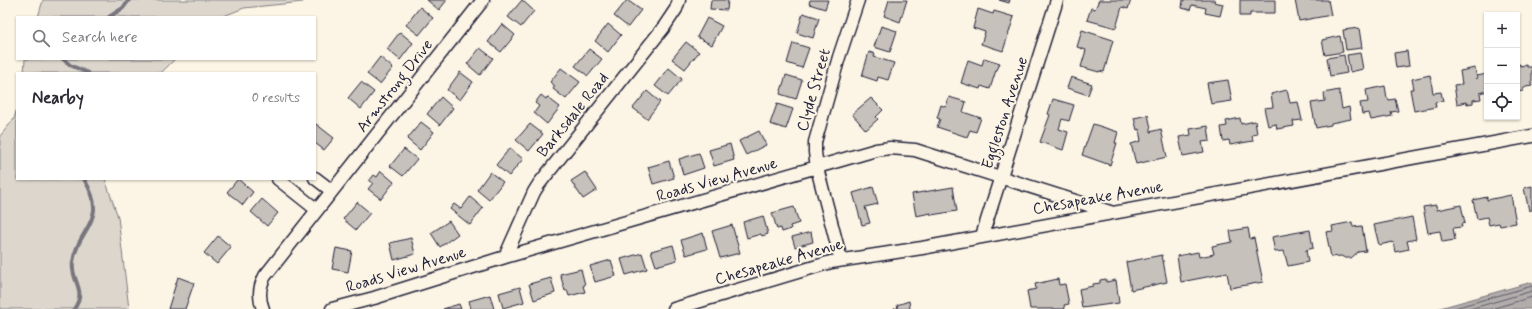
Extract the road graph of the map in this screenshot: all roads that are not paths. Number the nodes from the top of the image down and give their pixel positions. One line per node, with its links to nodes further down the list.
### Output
1 (483, 0): 10 (street, Armstrong Drive)
2 (679, 0): 14 (street, Barksdale Road)
3 (858, 0): 6 (street, Clyde Street)
4 (1058, 0): 7 (street, Eggleston Avenue)
5 (1532, 136): 12 (street, Chesapeake Avenue)
6 (817, 168): 7 (street, Roads View Avenue); 14 (street, Roads View Avenue); 15 (street, Clyde Street)
7 (1001, 177): 12 (street, Roads View Avenue); 13 (street, Eggleston Avenue)
8 (316, 179): 10 (street)
9 (279, 180): 11 (street)
10 (332, 191): 11 (street, Armstrong Drive)
11 (317, 210): 16 (street, Armstrong Drive)
12 (1111, 213): 13 (street, Chesapeake Avenue)
13 (982, 236): 15 (street, Chesapeake Avenue)
14 (505, 257): 17 (street, Roads View Avenue)
15 (841, 260): 18 (street, Chesapeake Avenue)
16 (263, 309)
17 (332, 309)
18 (674, 309)

